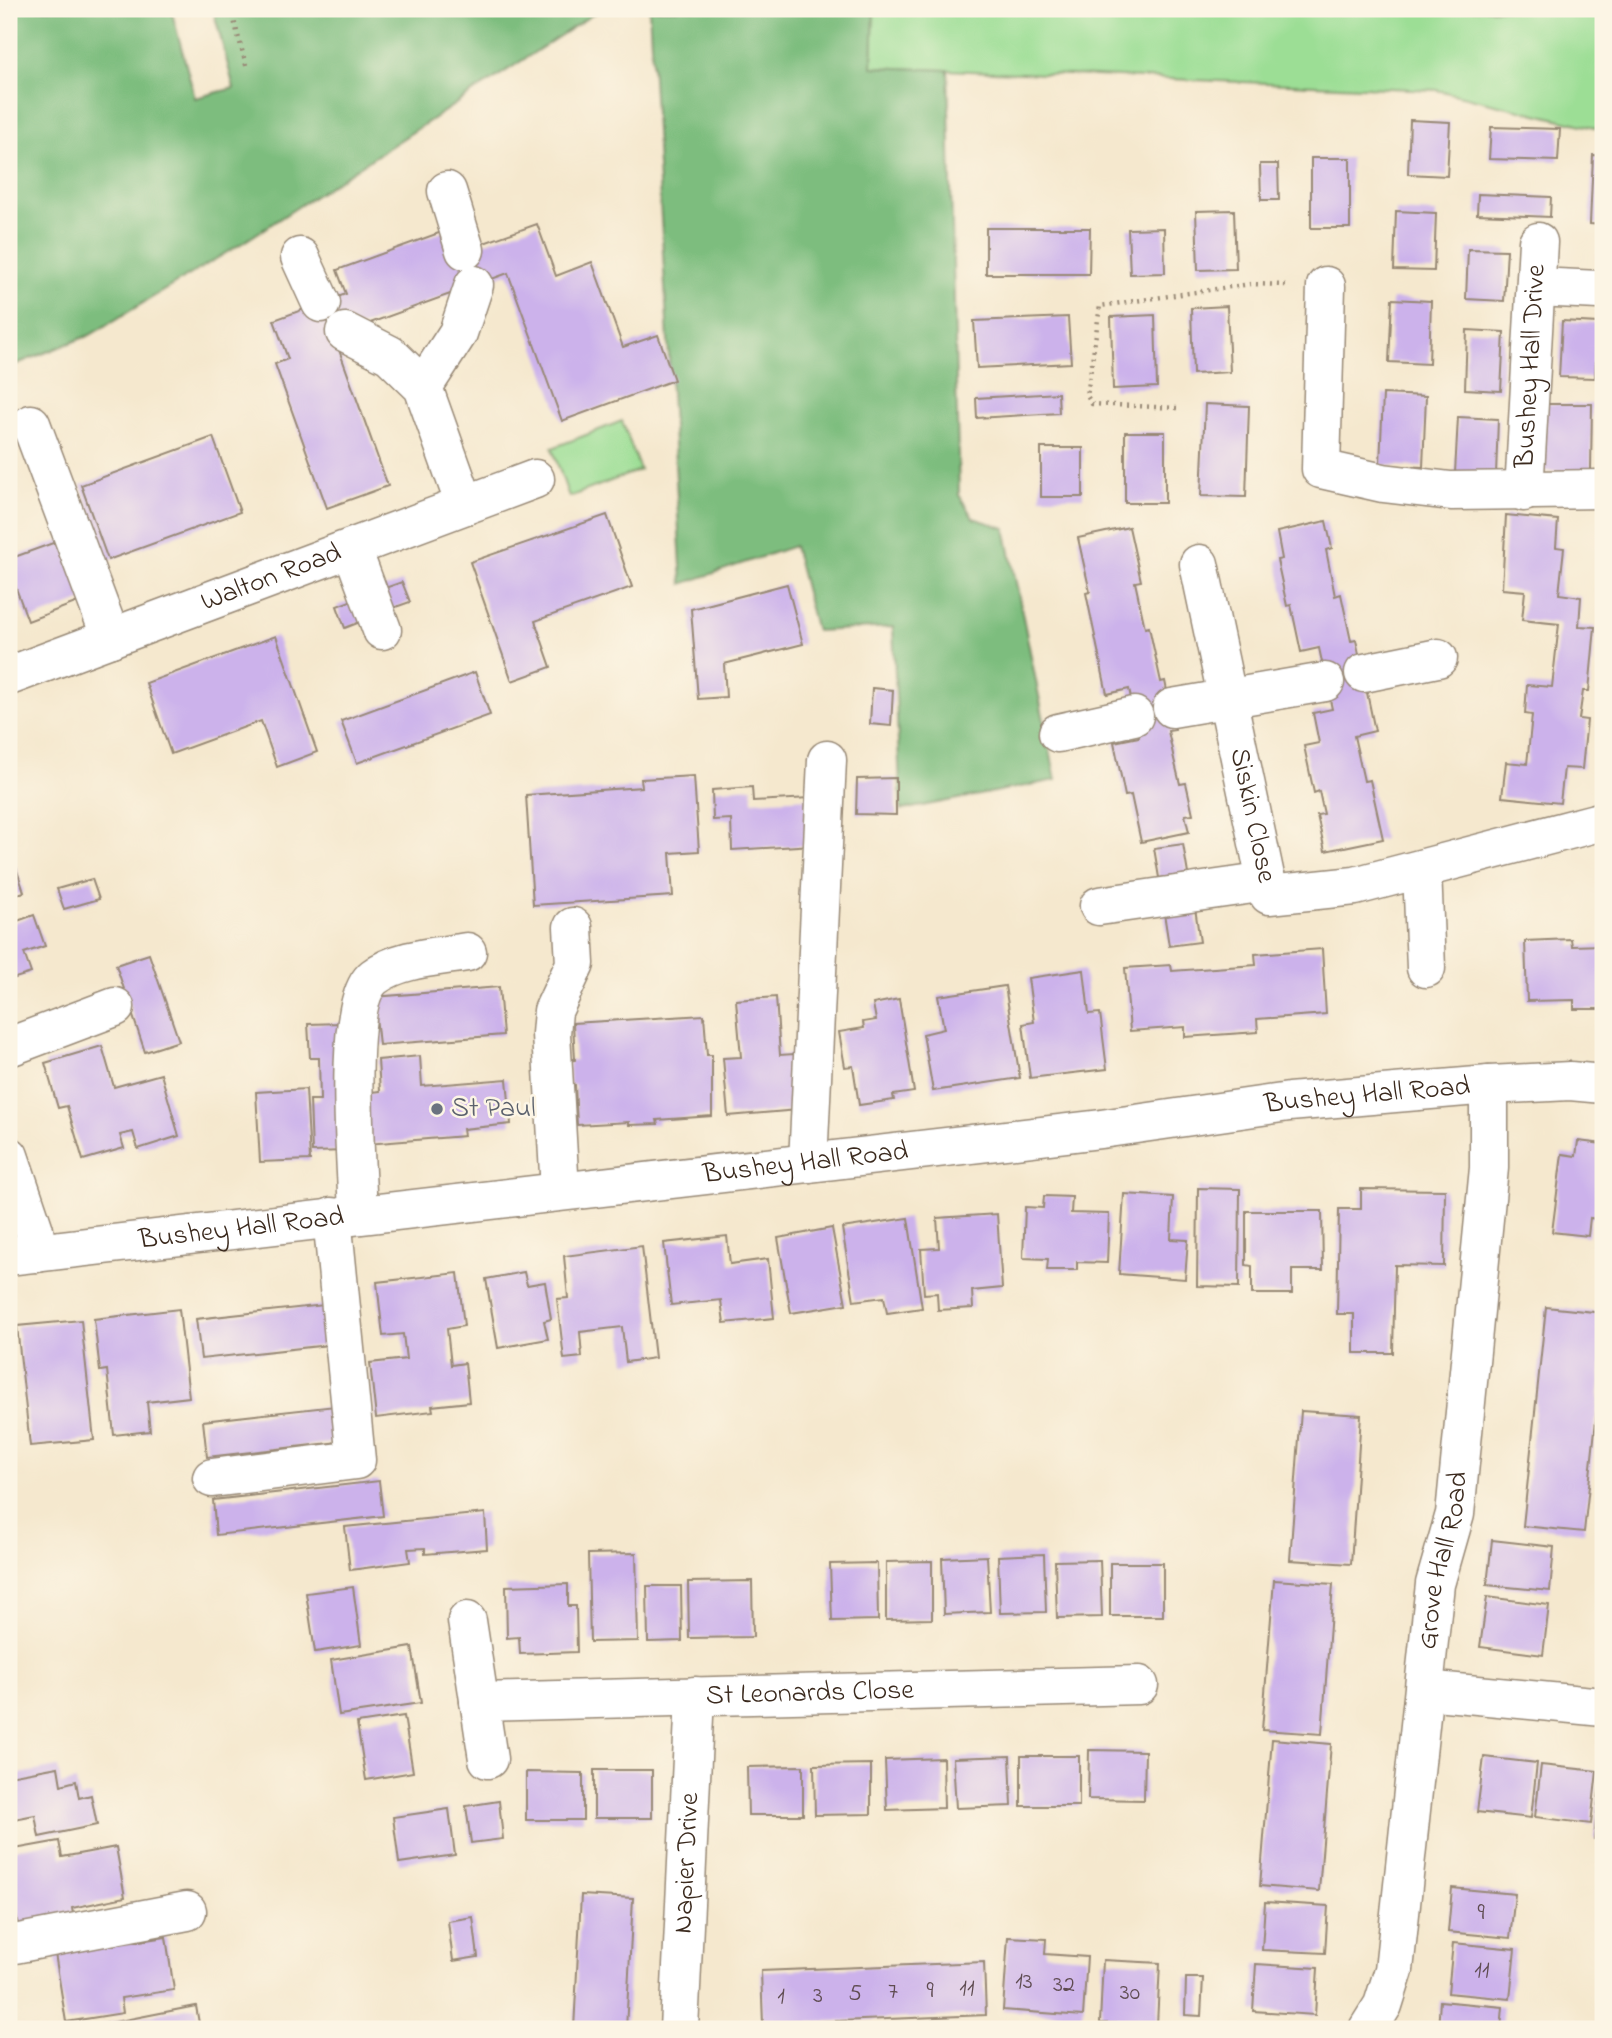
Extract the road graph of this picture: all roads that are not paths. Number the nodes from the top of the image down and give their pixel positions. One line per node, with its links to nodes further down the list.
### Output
1 (447, 191): 9 (street)
2 (1538, 242): 5 (street, Bushey Hall Drive)
3 (300, 257): 7 (street)
4 (1326, 286): 13 (street, Bushey Hall Drive)
5 (1536, 287): 6 (street); 13 (street, Bushey Hall Drive)
6 (1599, 290)
7 (321, 303)
8 (345, 332): 9 (street)
9 (423, 387): 14 (street)
10 (31, 424): 18 (street)
11 (535, 479): 14 (street, Walton Road)
12 (1603, 489): 13 (street, Bushey Hall Drive)
13 (1524, 492)
14 (465, 506): 15 (street, Walton Road)
15 (352, 549): 17 (street); 18 (street, Walton Road)
16 (1199, 564): 23 (street, Siskin Close)
17 (382, 630)
18 (111, 638): 21 (street, Walton Road)
19 (1438, 659): 20 (street)
20 (1364, 673)
21 (9, 676)
22 (1325, 682): 23 (street)
23 (1230, 698): 24 (street); 30 (street, Siskin Close)
24 (1172, 708)
25 (1133, 716): 26 (street)
26 (1058, 733)
27 (827, 760): 40 (street)
28 (1603, 821): 29 (street, Siskin Close)
29 (1422, 870): 30 (street, Siskin Close); 34 (street)
30 (1267, 883): 31 (street)
31 (1099, 906)
32 (573, 928): 41 (street)
33 (467, 952): 42 (street)
34 (1426, 968)
35 (115, 1007): 36 (street)
36 (9, 1047)
37 (1603, 1084): 38 (street, Bushey Hall Road)
38 (1489, 1085): 40 (street, Bushey Hall Road); 47 (street, Grove Hall Road)
39 (9, 1156): 43 (street)
40 (808, 1163): 41 (street, Bushey Hall Road)
41 (560, 1191): 42 (street, Bushey Hall Road)
42 (345, 1216): 43 (street, Bushey Hall Road); 44 (street)
43 (23, 1255)
44 (212, 1478)
45 (467, 1620): 49 (street)
46 (1139, 1685): 48 (street, St Leonards Close)
47 (1425, 1690): 50 (street); 55 (street, Grove Hall Road)
48 (695, 1696): 49 (street, St Leonards Close); 54 (street, Napier Drive)
49 (480, 1702): 51 (street)
50 (1603, 1707)
51 (488, 1759)
52 (187, 1911): 53 (street)
53 (9, 1945)
54 (679, 2029)
55 (1368, 2029)

